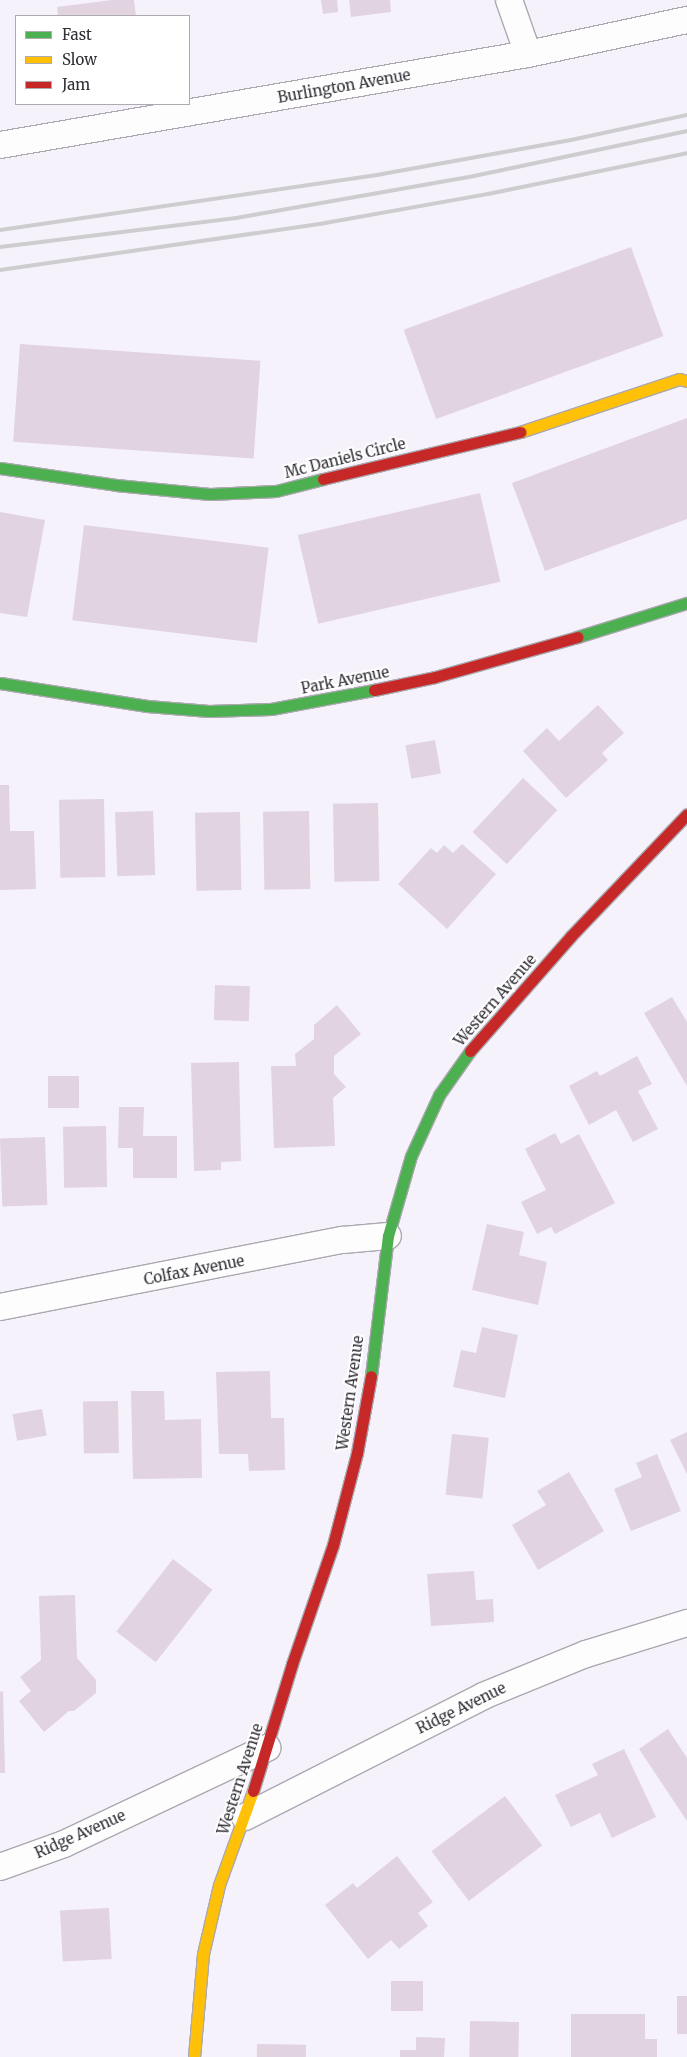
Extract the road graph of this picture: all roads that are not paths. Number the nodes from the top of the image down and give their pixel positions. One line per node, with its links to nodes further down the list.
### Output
1 (509, 0): 3 (street)
2 (687, 20): 3 (street, Burlington Avenue)
3 (528, 54): 4 (street, Burlington Avenue)
4 (0, 145)
5 (687, 380): 6 (street, Mc Daniels Circle)
6 (0, 468)
7 (687, 603): 8 (street, Park Avenue)
8 (0, 683)
9 (687, 814): 10 (street, Western Avenue)
10 (388, 1236): 11 (street, Colfax Avenue); 13 (street, Western Avenue)
11 (0, 1307)
12 (687, 1623): 14 (street, Ridge Avenue)
13 (266, 1748): 14 (street, Western Avenue); 15 (street, Ridge Avenue)
14 (245, 1817): 16 (street, Western Avenue)
15 (0, 1867)
16 (194, 2057)

